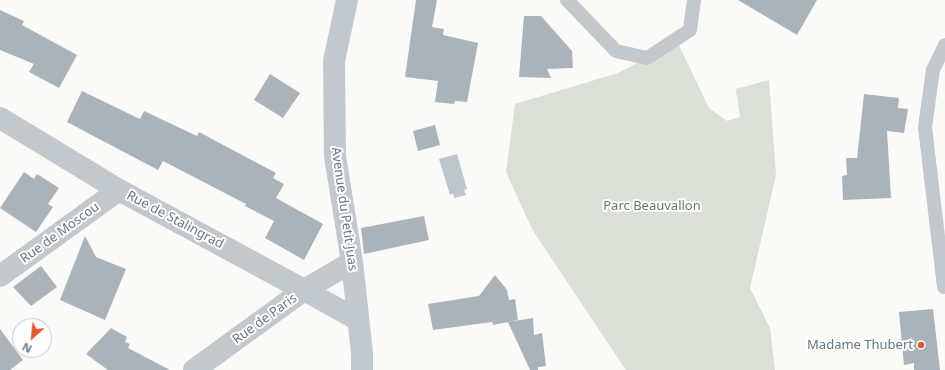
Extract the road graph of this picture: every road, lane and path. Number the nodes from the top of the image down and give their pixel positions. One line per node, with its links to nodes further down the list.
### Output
1 (347, 0): 7 (street, Avenue du Petit Juas)
2 (567, 0): 3 (lane)
3 (694, 0)
4 (945, 45): 9 (lane)
5 (0, 118): 6 (street, Rue de Stalingrad)
6 (119, 190): 8 (street, Rue de Moscou); 10 (street, Rue de Stalingrad)
7 (352, 262): 10 (street); 11 (street, Avenue du Petit Juas)
8 (0, 276)
9 (944, 287)
10 (304, 290): 11 (street, Rue de Paris); 12 (street, Rue de Paris)
11 (358, 320): 13 (street, Avenue du Petit Juas)
12 (194, 370)
13 (362, 370)

